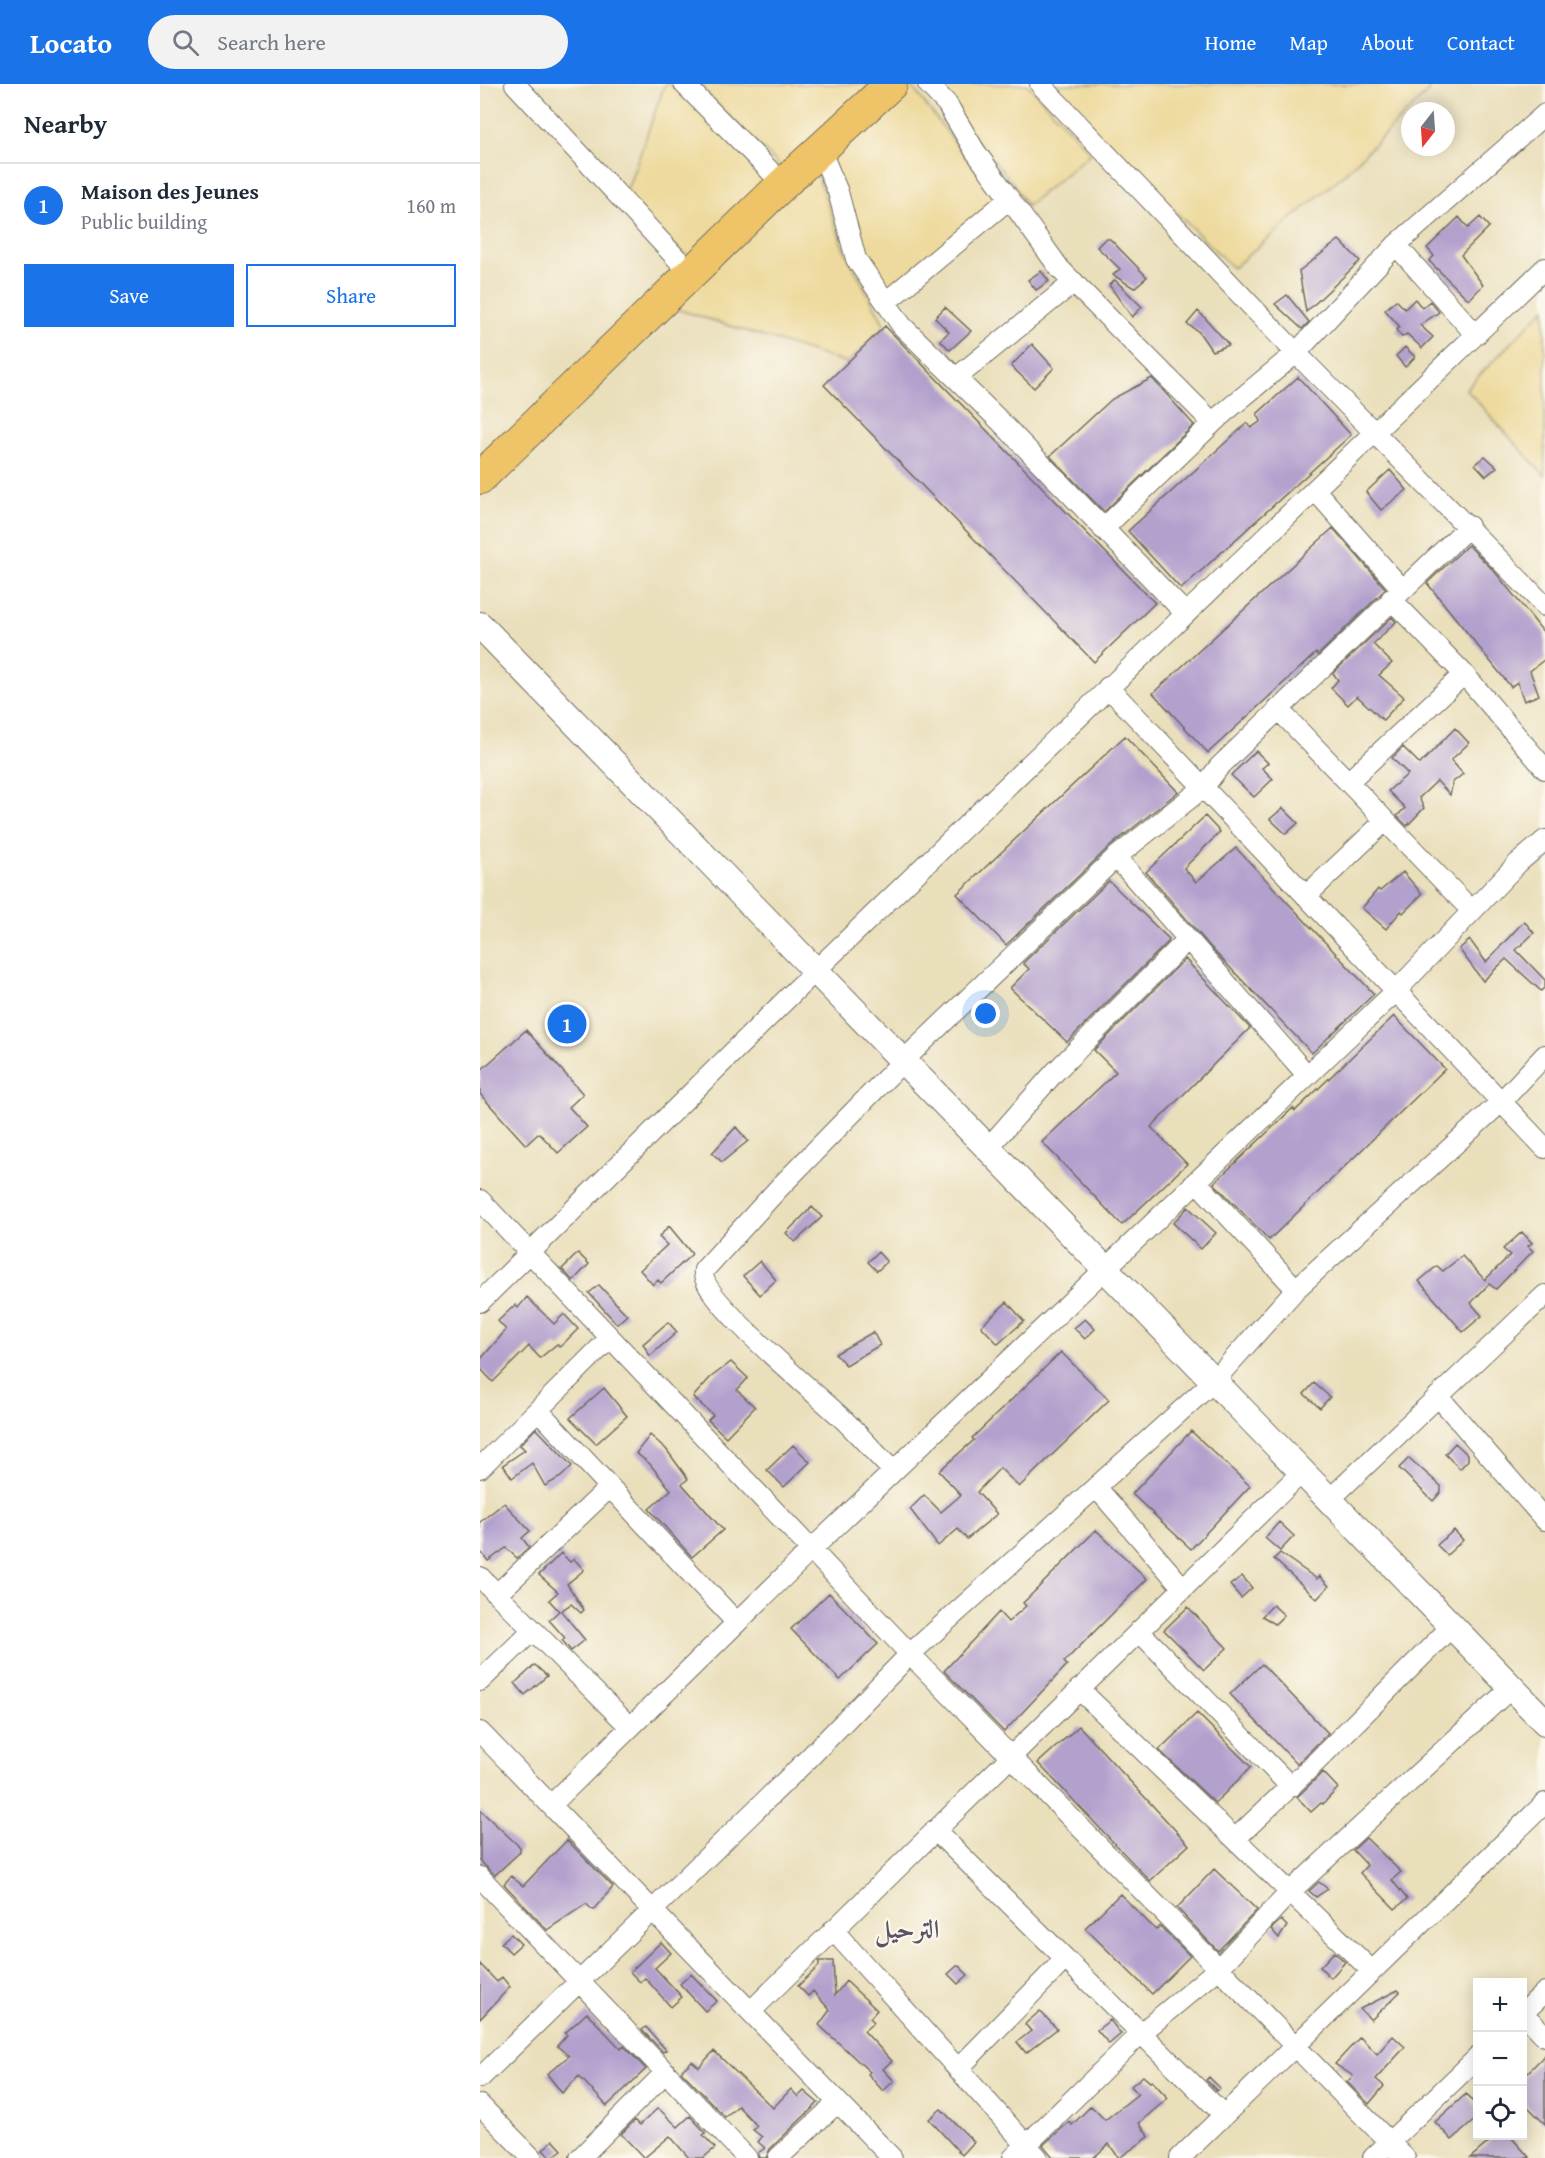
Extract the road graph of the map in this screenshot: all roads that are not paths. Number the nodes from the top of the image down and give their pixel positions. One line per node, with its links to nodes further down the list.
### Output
1 (515, 84): 12 (street)
2 (684, 84): 8 (street)
3 (891, 84): 7 (main road)
4 (928, 84): 9 (street)
5 (1040, 84): 16 (street)
6 (1545, 114): 10 (street)
7 (821, 151): 8 (main road); 14 (street)
8 (783, 184): 12 (main road)
9 (1010, 199): 13 (street); 14 (street)
10 (1396, 245): 15 (street); 16 (street)
11 (1545, 268): 15 (street)
12 (692, 275): 20 (main road)
13 (1074, 282): 17 (street); 18 (street)
14 (886, 302): 17 (street)
15 (1476, 334): 19 (street)
16 (1296, 352): 18 (street); 19 (street)
17 (956, 378): 23 (street)
18 (1213, 423): 23 (street)
19 (1376, 430): 21 (street); 22 (street)
20 (480, 478)
21 (1315, 490): 24 (street); 26 (street)
22 (1468, 526): 24 (street); 25 (street)
23 (1103, 529): 26 (street)
24 (1397, 594): 28 (street); 30 (street)
25 (1545, 606)
26 (1185, 613): 29 (street)
27 (480, 625): 40 (street)
28 (1464, 674): 31 (street); 32 (street)
29 (1108, 687): 33 (street); 40 (street)
30 (1278, 709): 32 (street); 33 (street)
31 (1545, 769)
32 (1348, 782): 34 (street)
33 (1203, 788): 36 (street); 37 (street)
34 (1385, 821): 37 (street); 38 (street)
35 (1545, 840): 38 (street)
36 (1116, 857): 39 (street); 43 (street)
37 (1306, 896): 41 (street)
38 (1472, 911): 41 (street)
39 (1187, 939): 44 (street); 46 (street)
40 (815, 970): 43 (street); 50 (street)
41 (1396, 991): 44 (street); 45 (street)
42 (1545, 1055): 45 (street)
43 (903, 1061): 46 (street); 60 (street)
44 (1307, 1075): 48 (street)
45 (1501, 1102): 47 (street); 52 (street)
46 (988, 1148): 51 (street)
47 (1545, 1148)
48 (1196, 1181): 51 (street); 52 (street)
49 (480, 1200): 50 (street)
50 (530, 1253): 53 (street); 55 (street)
51 (1104, 1268): 56 (street); 60 (street)
52 (1296, 1289): 56 (street)
53 (480, 1302)
54 (1543, 1302): 57 (street)
55 (610, 1338): 58 (street); 66 (street)
56 (1214, 1381): 61 (street); 63 (street)
57 (1438, 1396): 64 (street); 65 (street)
58 (538, 1410): 59 (street); 62 (street)
59 (480, 1468)
60 (893, 1471): 66 (street)
61 (1302, 1472): 64 (street); 68 (street)
62 (610, 1487): 69 (street); 70 (street)
63 (1096, 1487): 68 (street); 74 (street)
64 (1329, 1500): 71 (street)
65 (1545, 1520)
66 (811, 1550): 70 (street); 74 (street)
67 (480, 1577): 69 (street)
68 (1183, 1588): 73 (street)
69 (497, 1594): 72 (street)
70 (736, 1623): 79 (street)
71 (1452, 1626): 76 (street); 82 (street)
72 (533, 1630): 75 (street); 79 (street)
73 (1140, 1631): 77 (street); 82 (street)
74 (910, 1654): 81 (street); 89 (street)
75 (480, 1681)
76 (1511, 1688): 78 (street); 88 (street)
77 (1079, 1689): 81 (street); 86 (street)
78 (1545, 1722)
79 (630, 1727): 84 (street)
80 (480, 1732): 84 (street)
81 (1011, 1756): 85 (street); 92 (street)
82 (1291, 1787): 86 (street)
83 (1545, 1803): 93 (street)
84 (551, 1805): 89 (street)
85 (935, 1830): 90 (street); 91 (street)
86 (1235, 1839): 88 (street)
87 (484, 1890): 94 (street)
88 (1290, 1892): 92 (street); 93 (street)
89 (653, 1910): 94 (street); 97 (street)
90 (833, 1930): 97 (street); 103 (street)
91 (1065, 1959): 99 (street); 103 (street)
92 (1218, 1969): 99 (street); 101 (street)
93 (1372, 1971): 101 (street)
94 (579, 1980): 104 (street); 105 (street)
95 (1545, 1992): 96 (street)
96 (1527, 2009)
97 (751, 2011): 106 (street)
98 (1527, 2017): 100 (street)
99 (1140, 2034): 108 (street); 111 (street)
100 (1545, 2036)
101 (1296, 2045): 108 (street); 109 (street)
102 (1473, 2062): 109 (street)
103 (958, 2069): 111 (street)
104 (666, 2072): 110 (street); 113 (street)
105 (480, 2078)
106 (838, 2102): 114 (street); 115 (street)
107 (480, 2105): 112 (street)
108 (1224, 2115): 116 (street)
109 (1389, 2142): 117 (street); 118 (street)
110 (737, 2154)
111 (1026, 2154)
112 (532, 2158)
113 (580, 2158)
114 (778, 2158)
115 (892, 2158)
116 (1180, 2158)
117 (1373, 2158)
118 (1405, 2158)

